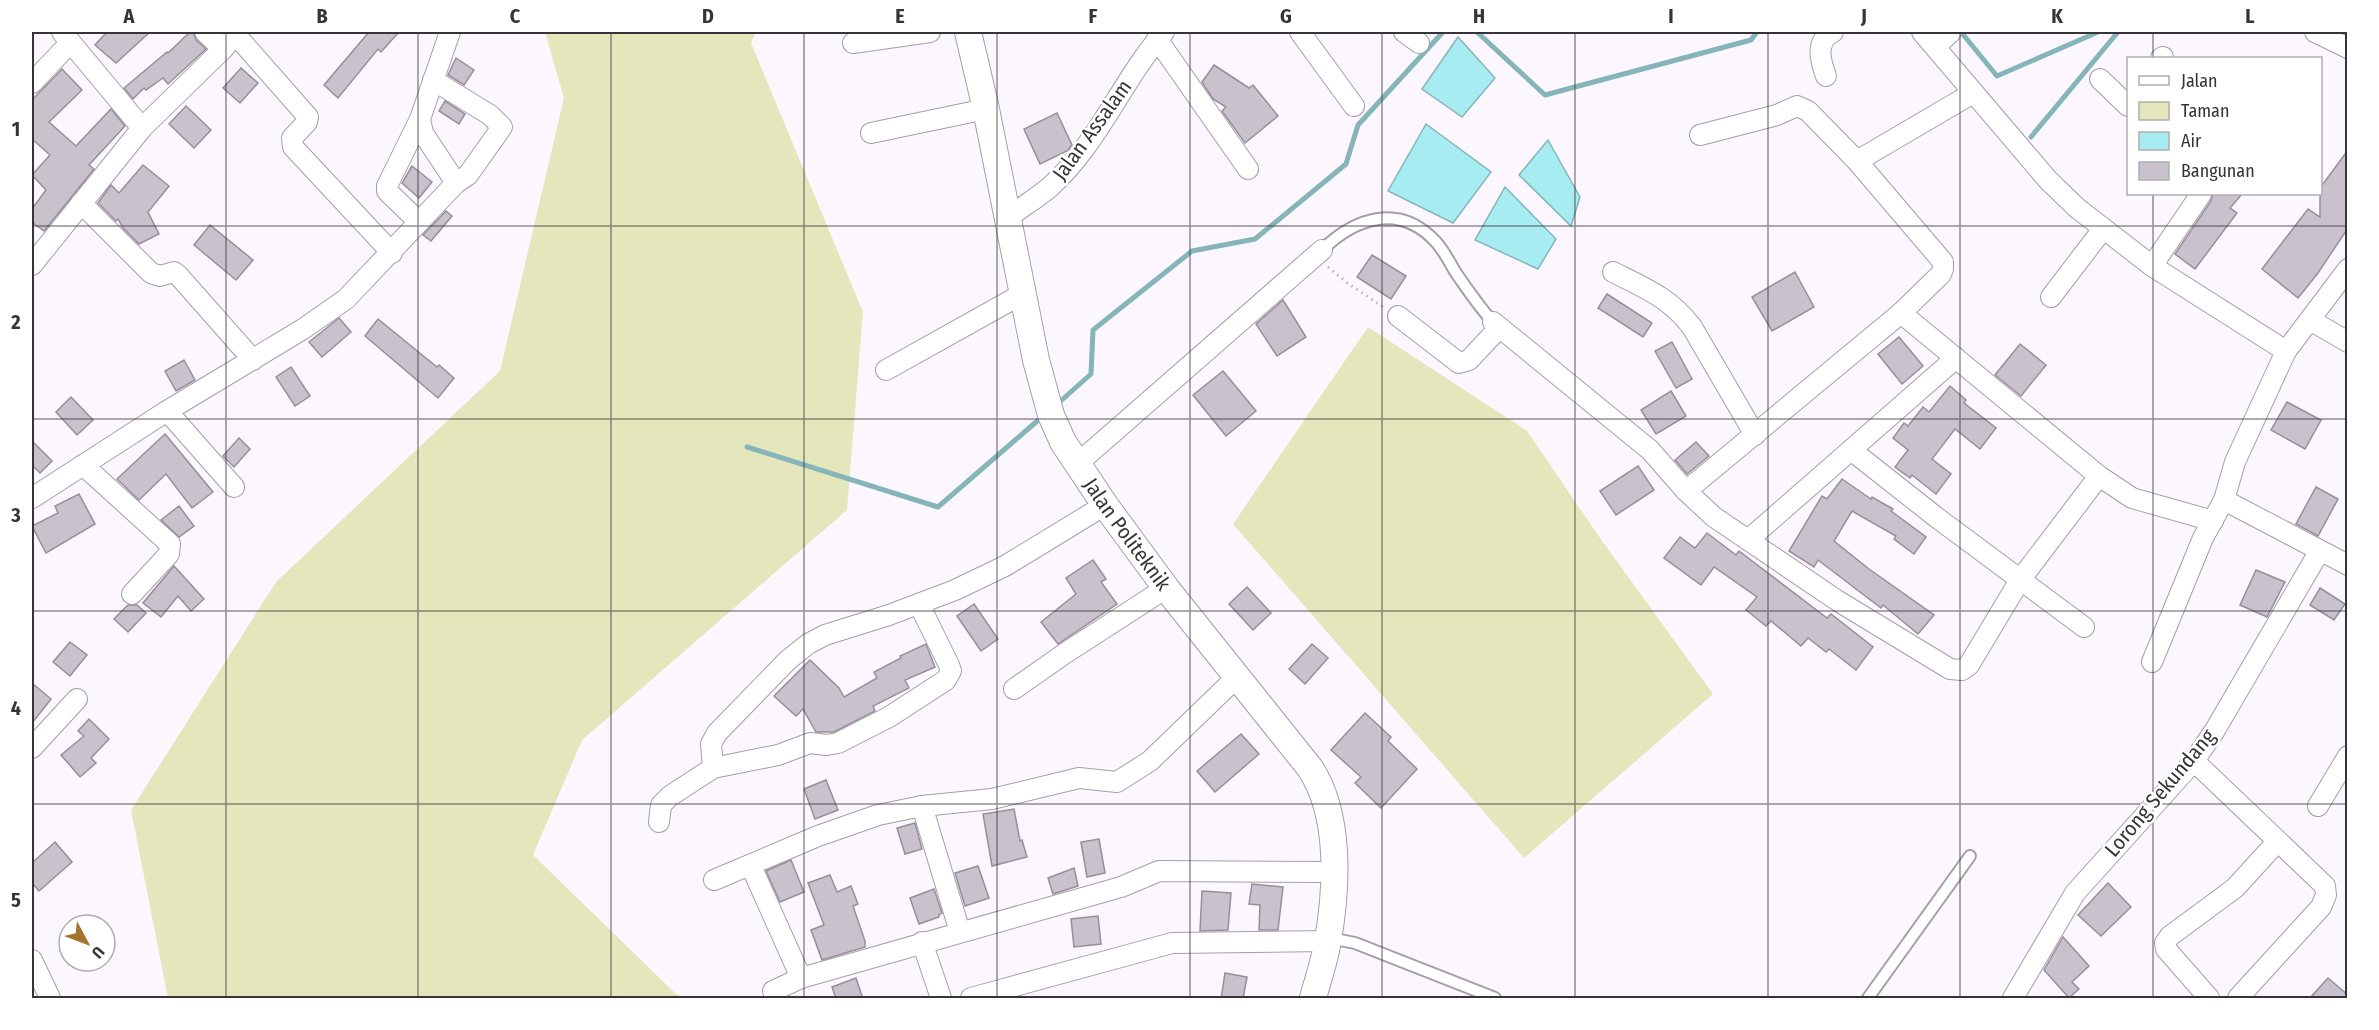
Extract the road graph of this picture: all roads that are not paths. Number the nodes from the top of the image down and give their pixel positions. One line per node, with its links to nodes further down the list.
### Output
1 (205, 32): 15 (street)
2 (450, 32): 18 (street)
3 (930, 32): 13 (street)
4 (968, 32): 23 (street, Jalan Politeknik)
5 (1833, 32): 16 (street)
6 (1922, 32): 12 (street)
7 (2315, 32): 14 (street)
8 (237, 33): 15 (street); 36 (street)
9 (1307, 34): 22 (street)
10 (1161, 35): 29 (street); 33 (street, Jalan Assalam)
11 (66, 37): 19 (street); 25 (street)
12 (1944, 38): 20 (street)
13 (853, 44)
14 (2348, 48)
15 (223, 50): 25 (street)
16 (1826, 76)
17 (2100, 79): 21 (street)
18 (433, 80): 24 (street); 30 (street)
19 (32, 82)
20 (1973, 93): 28 (street); 35 (street)
21 (2127, 100)
22 (1354, 106)
23 (986, 109): 26 (street); 33 (street, Jalan Politeknik)
24 (420, 119): 30 (street); 34 (street)
25 (142, 128): 32 (street)
26 (871, 133)
27 (1700, 135): 28 (street)
28 (1857, 161): 44 (street)
29 (1248, 169)
30 (456, 183): 34 (street)
31 (2200, 195): 39 (street)
32 (81, 203): 38 (street); 51 (street)
33 (1009, 217): 42 (street, Jalan Politeknik)
34 (419, 222): 36 (street)
35 (2103, 229): 39 (street); 43 (street)
36 (392, 253): 51 (street)
37 (1318, 253): 47 (lane); 56 (street)
38 (32, 266)
39 (2152, 266): 49 (street)
40 (2348, 269): 46 (street)
41 (1613, 272): 54 (street)
42 (1024, 293): 52 (street); 56 (street, Jalan Politeknik)
43 (2051, 297)
44 (1901, 313): 50 (street); 54 (street)
45 (1398, 316): 47 (street)
46 (2310, 320): 48 (street); 49 (street)
47 (1496, 325): 60 (street)
48 (2348, 342)
49 (2286, 351): 62 (street)
50 (1956, 358): 55 (street); 58 (street)
51 (254, 360): 53 (street)
52 (886, 370)
53 (167, 411): 57 (street); 59 (street)
54 (1755, 435): 60 (street)
55 (1851, 450): 65 (street); 68 (street)
56 (1077, 464): 63 (street, Jalan Politeknik)
57 (83, 465): 61 (street); 70 (street)
58 (2099, 476): 64 (street); 68 (street)
59 (234, 487)
60 (1686, 491): 65 (street)
61 (32, 498)
62 (2224, 500): 64 (street); 66 (street)
63 (1105, 505): 69 (street, Jalan Politeknik); 71 (street)
64 (2212, 521): 73 (street)
65 (1748, 540): 68 (street)
66 (2319, 552): 67 (street); 79 (street, Lorong Sekundang)
67 (2348, 565)
68 (2020, 580): 72 (street)
69 (1166, 588): 74 (street, Jalan Politeknik); 75 (street)
70 (132, 594)
71 (919, 604): 80 (street); 80 (street)
72 (2084, 627)
73 (2152, 662)
74 (1237, 677): 81 (street); 87 (street, Jalan Politeknik)
75 (1014, 689)
76 (77, 699): 77 (street)
77 (32, 748)
78 (2348, 756): 82 (street)
79 (2194, 761): 84 (street); 101 (street, Lorong Sekundang)
80 (713, 768): 83 (street)
81 (922, 806): 86 (street); 89 (street)
82 (2318, 806)
83 (659, 822)
84 (2277, 842): 102 (street); 103 (street)
85 (1970, 856): 100 (lane)
86 (751, 866): 88 (street); 93 (street)
87 (1334, 872): 89 (street); 90 (street, Jalan Politeknik)
88 (714, 880)
89 (960, 932): 91 (street)
90 (1328, 941): 97 (street); 98 (street, Jalan Politeknik); 99 (lane)
91 (922, 942): 93 (street); 96 (street)
92 (32, 960): 95 (street)
93 (801, 978): 94 (street)
94 (773, 991)
95 (50, 999)
96 (941, 999)
97 (971, 999)
98 (1313, 999)
99 (1495, 999)
100 (1868, 999)
101 (2013, 999)
102 (2209, 999)
103 (2238, 999)

